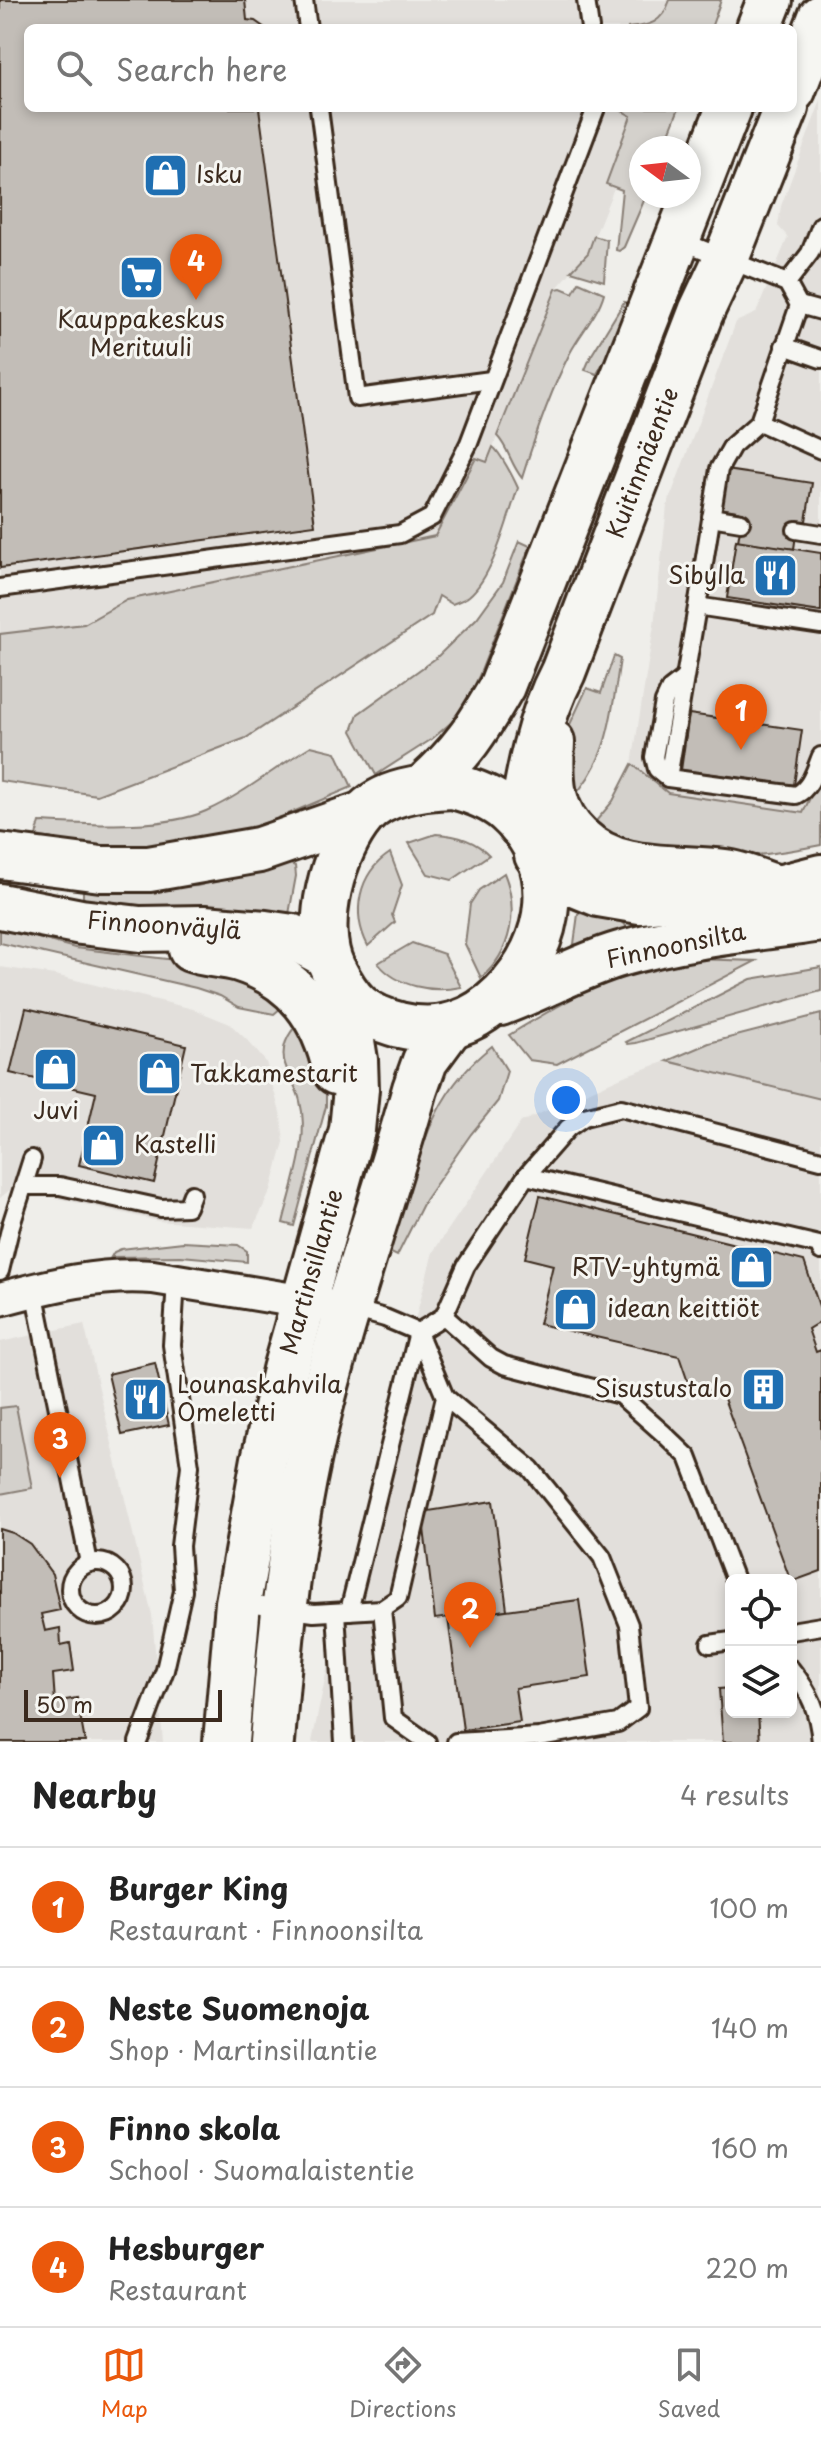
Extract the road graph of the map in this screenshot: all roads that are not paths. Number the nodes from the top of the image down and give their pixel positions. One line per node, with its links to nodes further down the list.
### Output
1 (304, 0): 5 (lane)
2 (586, 0): 6 (lane)
3 (770, 0): 7 (main road)
4 (821, 17): 8 (main road)
5 (307, 24)
6 (589, 24)
7 (761, 24)
8 (797, 80)
9 (320, 112): 21 (lane)
10 (594, 112): 21 (lane)
11 (727, 112): 14 (main road, Kuitinmäentie)
12 (784, 112): 15 (main road, Kuitinmäentie)
13 (821, 225): 16 (lane)
14 (677, 240): 15 (lane); 33 (main road, Kuitinmäentie)
15 (726, 259): 16 (lane); 31 (main road, Kuitinmäentie)
16 (787, 283): 17 (lane)
17 (799, 305): 18 (lane); 19 (lane)
18 (821, 311)
19 (784, 346): 20 (lane); 22 (lane)
20 (821, 359)
21 (491, 380): 28 (lane)
22 (759, 422): 23 (lane); 24 (lane)
23 (821, 450)
24 (711, 517): 25 (lane); 29 (lane)
25 (741, 522)
26 (796, 530): 27 (lane)
27 (821, 534)
28 (0, 588)
29 (698, 601): 30 (lane); 32 (lane)
30 (821, 625)
31 (563, 672): 35 (main road, Kuitinmäentie); 38 (main road)
32 (821, 756)
33 (424, 787): 34 (main road); 35 (main road)
34 (363, 814): 36 (main road); 42 (main road)
35 (528, 840): 38 (main road, Finnoonsilta); 44 (main road)
36 (0, 856)
37 (821, 877): 38 (main road, Finnoonsilta)
38 (778, 888)
39 (0, 906): 41 (main road, Finnoonväylä)
40 (821, 919): 44 (main road, Finnoonsilta)
41 (140, 929): 42 (main road, Finnoonväylä); 46 (main road)
42 (325, 954): 43 (main road)
43 (344, 992): 45 (main road); 46 (main road, Martinsillantie)
44 (490, 1006): 45 (main road)
45 (450, 1027): 58 (main road, Martinsillantie)
46 (352, 1130): 57 (main road, Martinsillantie)
47 (32, 1159): 50 (lane)
48 (821, 1160): 49 (lane)
49 (526, 1176): 53 (lane); 59 (lane)
50 (25, 1186): 51 (lane); 52 (lane)
51 (192, 1194)
52 (5, 1224): 55 (lane)
53 (820, 1246)
54 (176, 1281): 56 (street); 57 (street); 74 (lane)
55 (0, 1290): 56 (street)
56 (34, 1290): 62 (lane)
57 (303, 1301): 58 (street); 64 (main road, Martinsillantie)
58 (349, 1308): 60 (lane); 66 (main road, Martinsillantie)
59 (444, 1316): 60 (lane); 63 (lane)
60 (418, 1332): 61 (lane); 67 (lane)
61 (445, 1397): 65 (lane); 79 (lane)
62 (89, 1563)
63 (733, 1574)
64 (238, 1603): 66 (lane); 75 (main road, Martinsillantie)
65 (382, 1609): 67 (lane); 78 (lane)
66 (284, 1610): 67 (lane); 76 (main road, Martinsillantie)
67 (343, 1612): 77 (lane)
68 (821, 1626): 69 (lane)
69 (797, 1630)
70 (725, 1642): 71 (lane)
71 (710, 1644)
72 (797, 1677): 73 (lane)
73 (820, 1711): 80 (lane)
74 (138, 1742)
75 (226, 1742)
76 (272, 1742)
77 (344, 1742)
78 (427, 1742)
79 (456, 1742)
80 (821, 1742)

